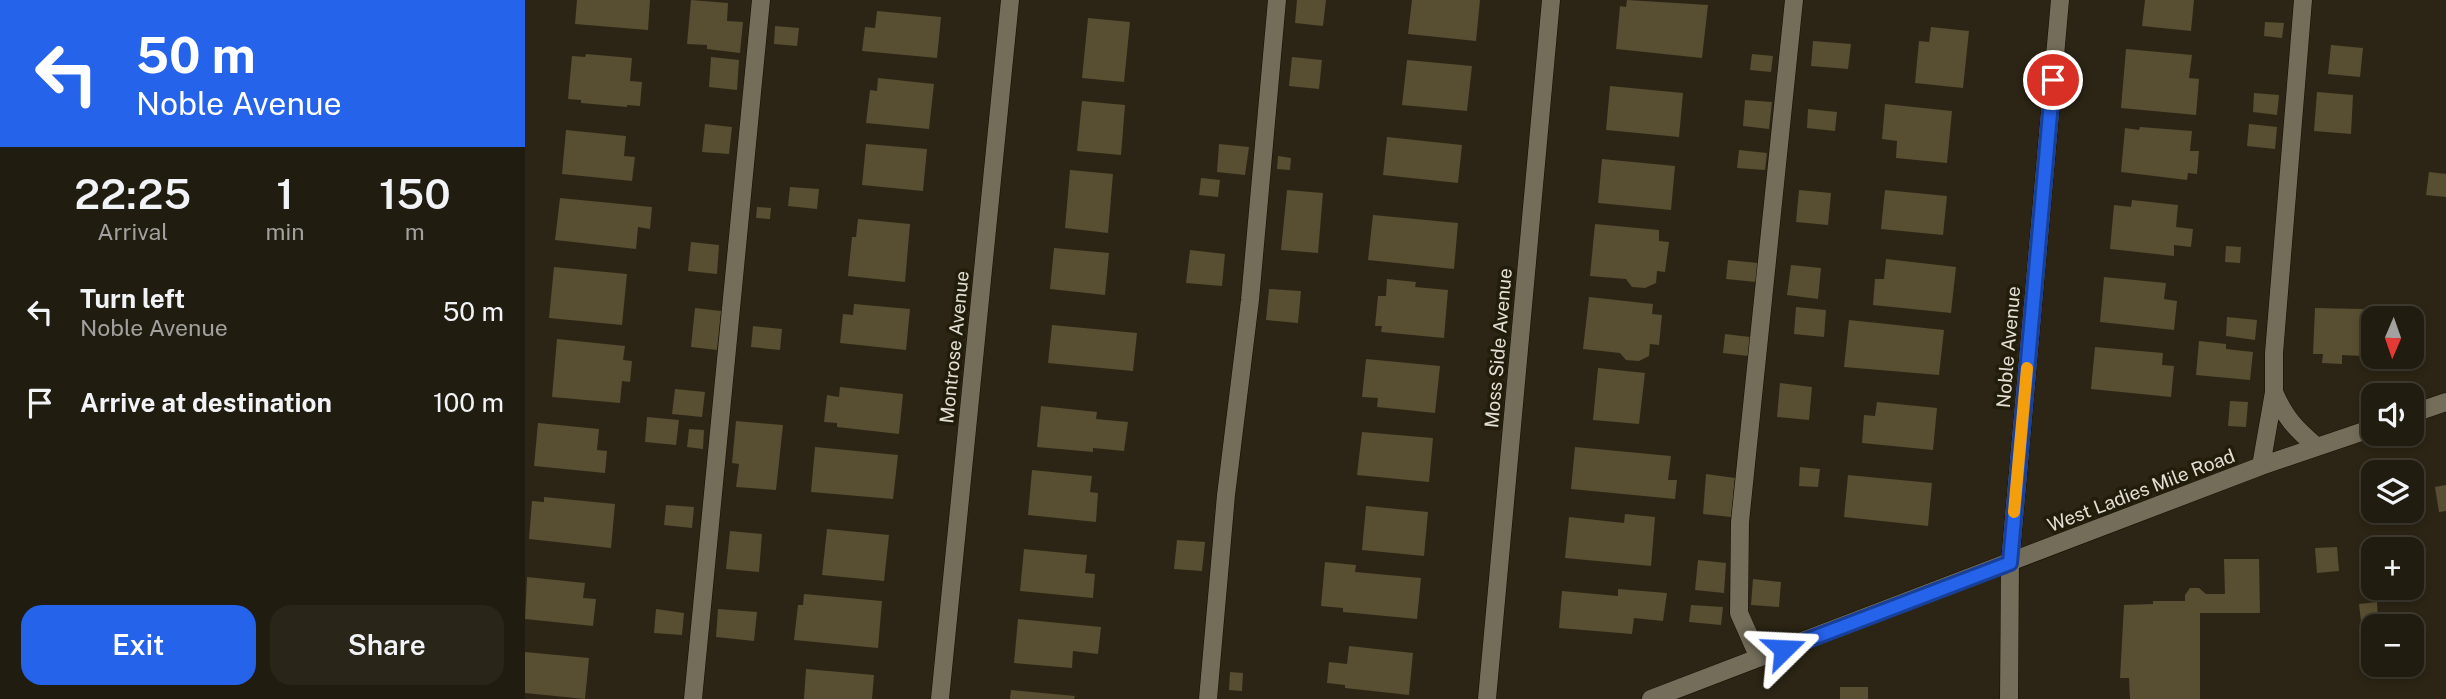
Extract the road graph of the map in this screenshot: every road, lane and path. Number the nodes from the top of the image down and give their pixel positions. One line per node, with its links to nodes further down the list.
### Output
1 (761, 0): 16 (street)
2 (1010, 0): 17 (street, Montrose Avenue)
3 (1277, 0): 18 (street)
4 (1551, 0): 19 (street, Moss Side Avenue)
5 (1794, 0): 15 (street)
6 (2060, 0): 14 (street, Noble Avenue)
7 (2303, 0): 8 (street)
8 (2274, 392): 12 (street); 13 (street)
9 (2446, 402): 10 (street)
10 (2424, 410)
11 (2361, 432): 12 (street, West Ladies Mile Road)
12 (2317, 447): 13 (street, West Ladies Mile Road)
13 (2261, 466): 14 (street, West Ladies Mile Road)
14 (2010, 563): 15 (street, West Ladies Mile Road); 21 (street, Noble Avenue)
15 (1759, 658): 20 (street, West Ladies Mile Road)
16 (693, 699)
17 (940, 699)
18 (1208, 699)
19 (1487, 699)
20 (1651, 699)
21 (2010, 699)

